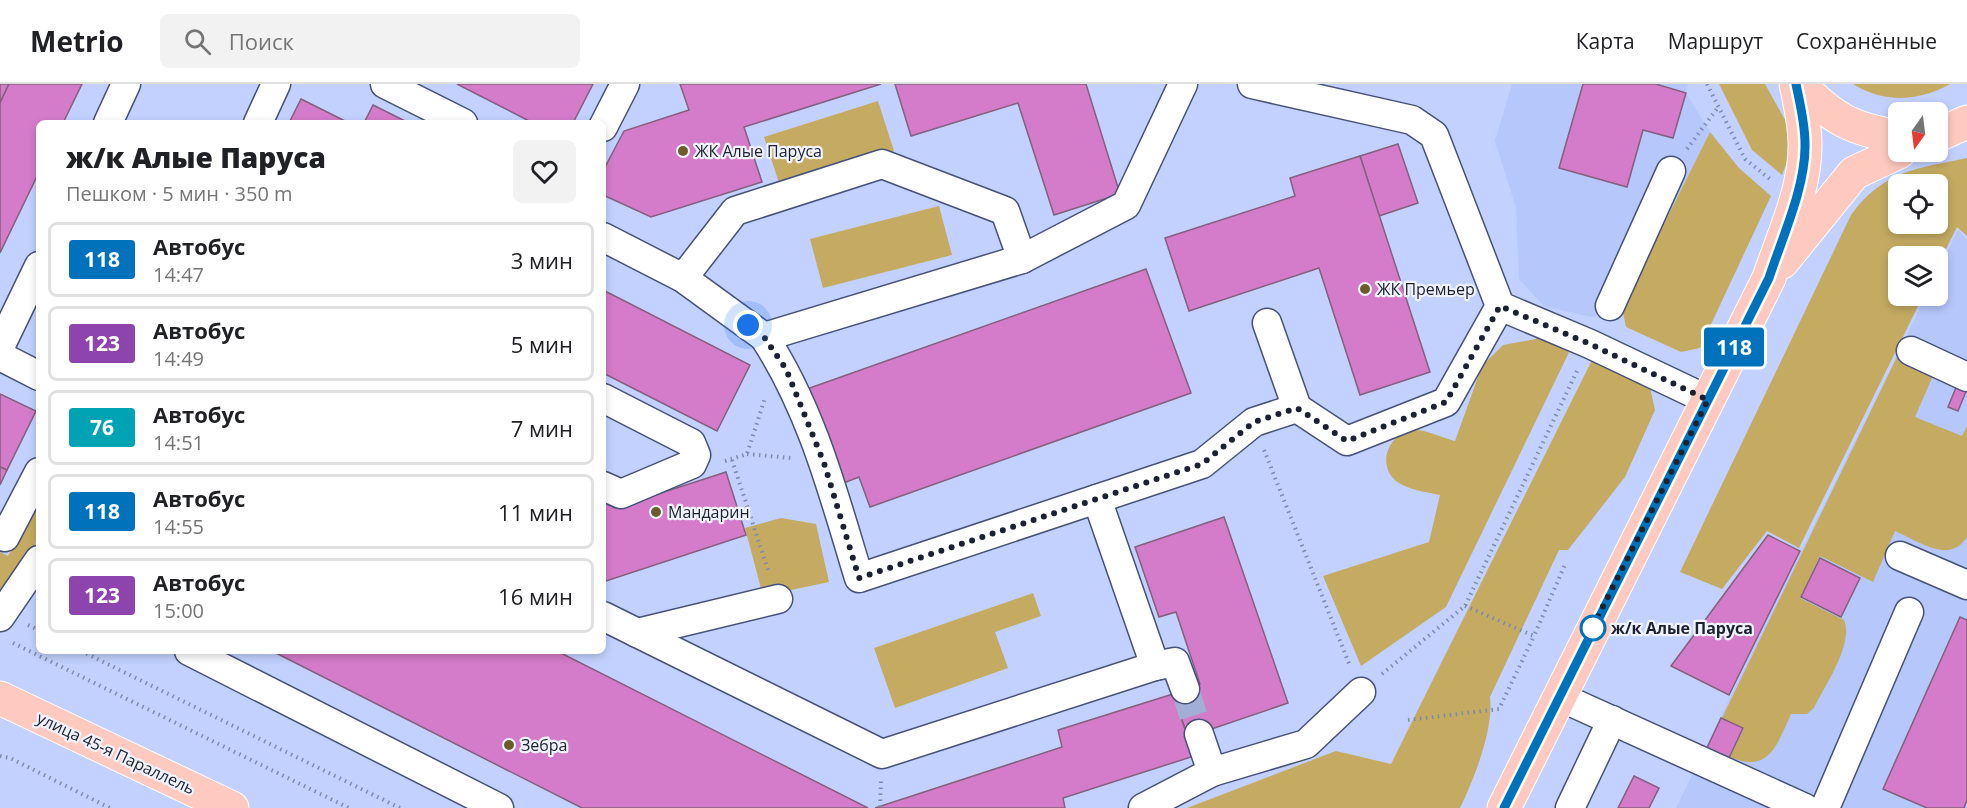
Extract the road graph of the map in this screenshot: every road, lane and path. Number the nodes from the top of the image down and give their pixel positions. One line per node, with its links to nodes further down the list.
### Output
1 (126, 84): 9 (lane)
2 (385, 84): 11 (lane)
3 (625, 84): 12 (lane)
4 (1183, 84): 17 (lane)
5 (1252, 84): 21 (lane)
6 (1798, 84): 13 (main road); 20 (main road)
7 (273, 85): 10 (lane)
8 (1719, 106): 15 (path)
9 (109, 120)
10 (259, 120)
11 (457, 120)
12 (606, 121)
13 (1888, 135)
14 (1888, 157): 20 (main road)
15 (1671, 171): 22 (lane)
16 (606, 239): 19 (lane)
17 (1022, 259): 19 (lane); 24 (lane)
18 (36, 272): 26 (lane)
19 (683, 278): 24 (lane)
20 (1769, 278): 33 (main road)
21 (1500, 306): 25 (lane); 34 (lane)
22 (1610, 306)
23 (1267, 323): 34 (lane)
24 (764, 337): 42 (lane)
25 (1590, 344): 33 (lane); 49 (path)
26 (0, 347)
27 (1911, 351): 30 (lane)
28 (0, 356): 29 (lane)
29 (36, 374)
30 (1967, 377)
31 (767, 392): 36 (path)
32 (606, 400): 39 (lane)
33 (1708, 400): 62 (main road)
34 (1297, 408): 35 (lane)
35 (1254, 422): 42 (lane); 61 (path)
36 (747, 454): 37 (path); 38 (path)
37 (788, 458)
38 (732, 460): 39 (path); 48 (path)
39 (692, 465): 41 (lane)
40 (36, 478): 43 (lane)
41 (606, 487)
42 (1097, 498): 59 (lane)
43 (0, 534)
44 (1900, 556): 47 (lane)
45 (1566, 562): 54 (path)
46 (36, 571): 52 (lane)
47 (1965, 578)
48 (778, 599): 53 (lane)
49 (1465, 606): 54 (path); 61 (path)
50 (1909, 612): 78 (lane)
51 (606, 618): 53 (lane)
52 (5, 629): 55 (path)
53 (637, 633): 59 (lane)
54 (1534, 636): 64 (path)
55 (36, 645)
56 (53, 654): 71 (path)
57 (87, 654): 72 (path)
58 (195, 654): 73 (lane)
59 (1155, 666): 60 (lane)
60 (1185, 689)
61 (1361, 692): 68 (lane)
62 (1558, 696): 65 (lane); 75 (main road)
63 (0, 698): 70 (main road, улица 45-я Параллель)
64 (1408, 720)
65 (1612, 720): 76 (lane); 77 (lane)
66 (1199, 734): 68 (lane)
67 (0, 756): 69 (path)
68 (1212, 772): 74 (lane)
69 (110, 808)
70 (232, 808)
71 (349, 808)
72 (400, 808)
73 (499, 808)
74 (1143, 808)
75 (1504, 808)
76 (1570, 808)
77 (1805, 808)
78 (1824, 808)

